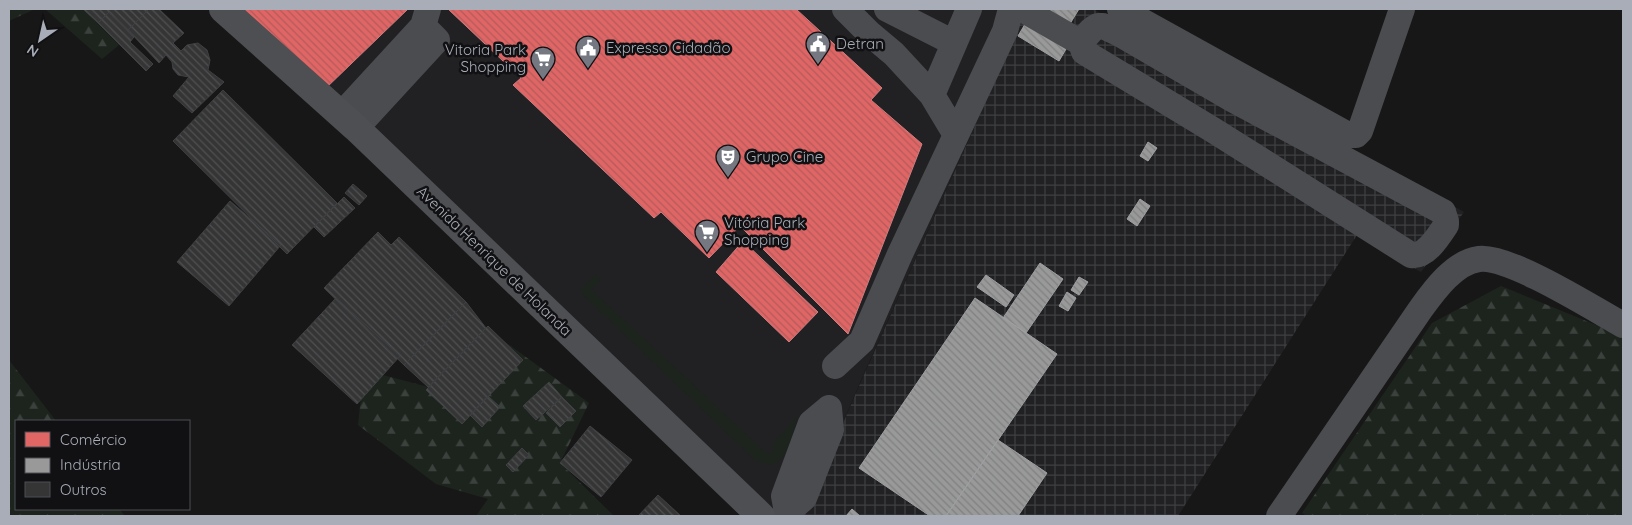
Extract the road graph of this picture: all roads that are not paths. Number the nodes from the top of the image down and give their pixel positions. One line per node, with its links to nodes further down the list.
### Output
1 (223, 9): 14 (main road, Avenida Henrique de Holanda)
2 (845, 9): 12 (street)
3 (887, 9): 10 (street)
4 (969, 9): 10 (street)
5 (1011, 9): 16 (street)
6 (1022, 9): 11 (street)
7 (1120, 9): 8 (street)
8 (1402, 9)
9 (433, 31): 14 (street)
10 (954, 43): 12 (street)
11 (1082, 44): 13 (street); 15 (street)
12 (932, 95): 16 (street)
13 (1232, 99): 15 (street); 15 (street)
14 (352, 125): 20 (main road, Avenida Henrique de Holanda)
15 (1213, 130)
16 (956, 135): 18 (street)
17 (1623, 325): 21 (street)
18 (835, 366)
19 (829, 408): 20 (street)
20 (779, 510)
21 (1279, 516)

